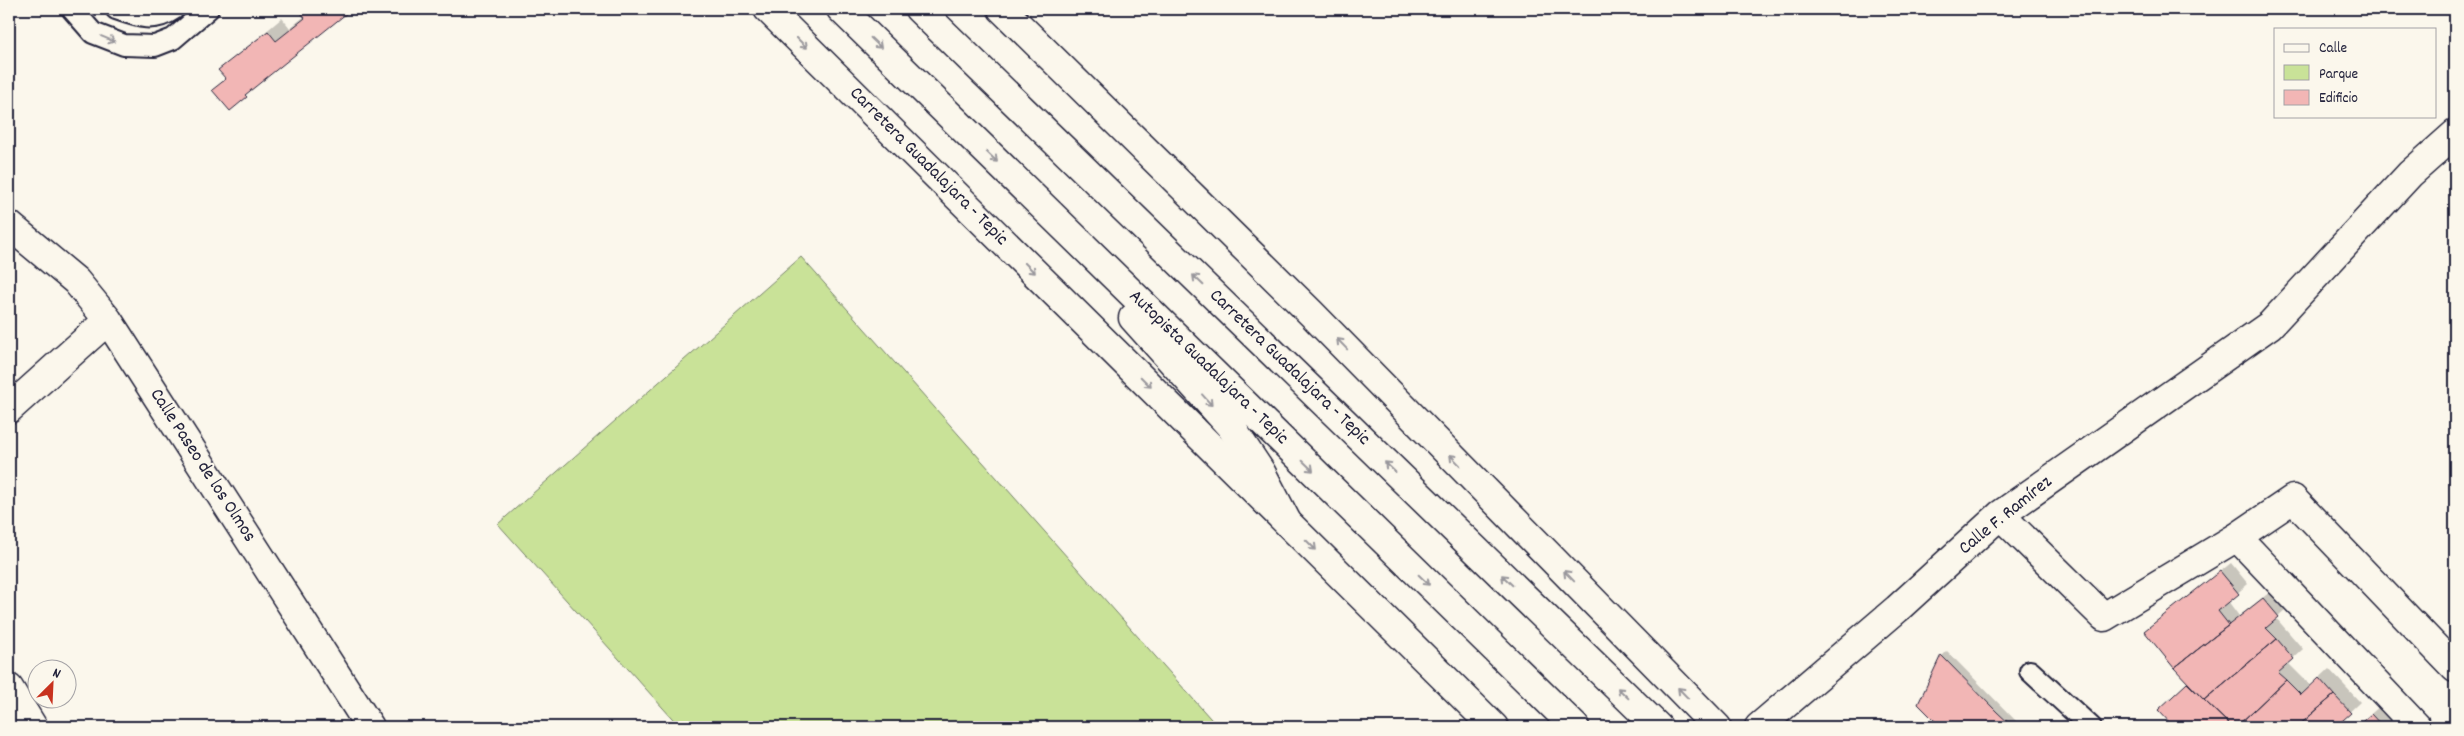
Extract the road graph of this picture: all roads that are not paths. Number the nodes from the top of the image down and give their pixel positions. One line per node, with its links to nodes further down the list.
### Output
1 (72, 9): 4 (lane, one-way to 4)
2 (116, 9): 3 (lane)
3 (174, 9)
4 (208, 9)
5 (768, 9): 15 (main road, Carretera Guadalajara - Tepic, one-way to 15)
6 (841, 9): 10 (main road, Autopista Guadalajara - Tepic, one-way to 10)
7 (920, 9): 24 (main road, Carretera Guadalajara - Tepic, one-way to 7)
8 (1002, 9): 25 (main road, one-way to 8)
9 (2455, 134): 14 (main road, Calle F. Ramírez)
10 (1039, 203): 15 (main road, one-way to 15); 23 (main road, Autopista Guadalajara - Tepic, one-way to 23)
11 (9, 225): 12 (main road, Calle Paseo de los Olmos)
12 (108, 320): 13 (main road); 21 (main road, Calle Paseo de los Olmos)
13 (9, 409)
14 (2000, 516): 16 (main road); 26 (main road, Calle F. Ramírez)
15 (1286, 520): 22 (main road, Carretera Guadalajara - Tepic, one-way to 22)
16 (2237, 537): 17 (main road); 28 (main road)
17 (2455, 668)
18 (2030, 671): 27 (lane)
19 (9, 688): 20 (main road)
20 (33, 727)
21 (370, 727)
22 (1494, 727)
23 (1575, 727)
24 (1658, 727)
25 (1717, 727)
26 (1759, 727)
27 (2091, 727)
28 (2417, 727)

